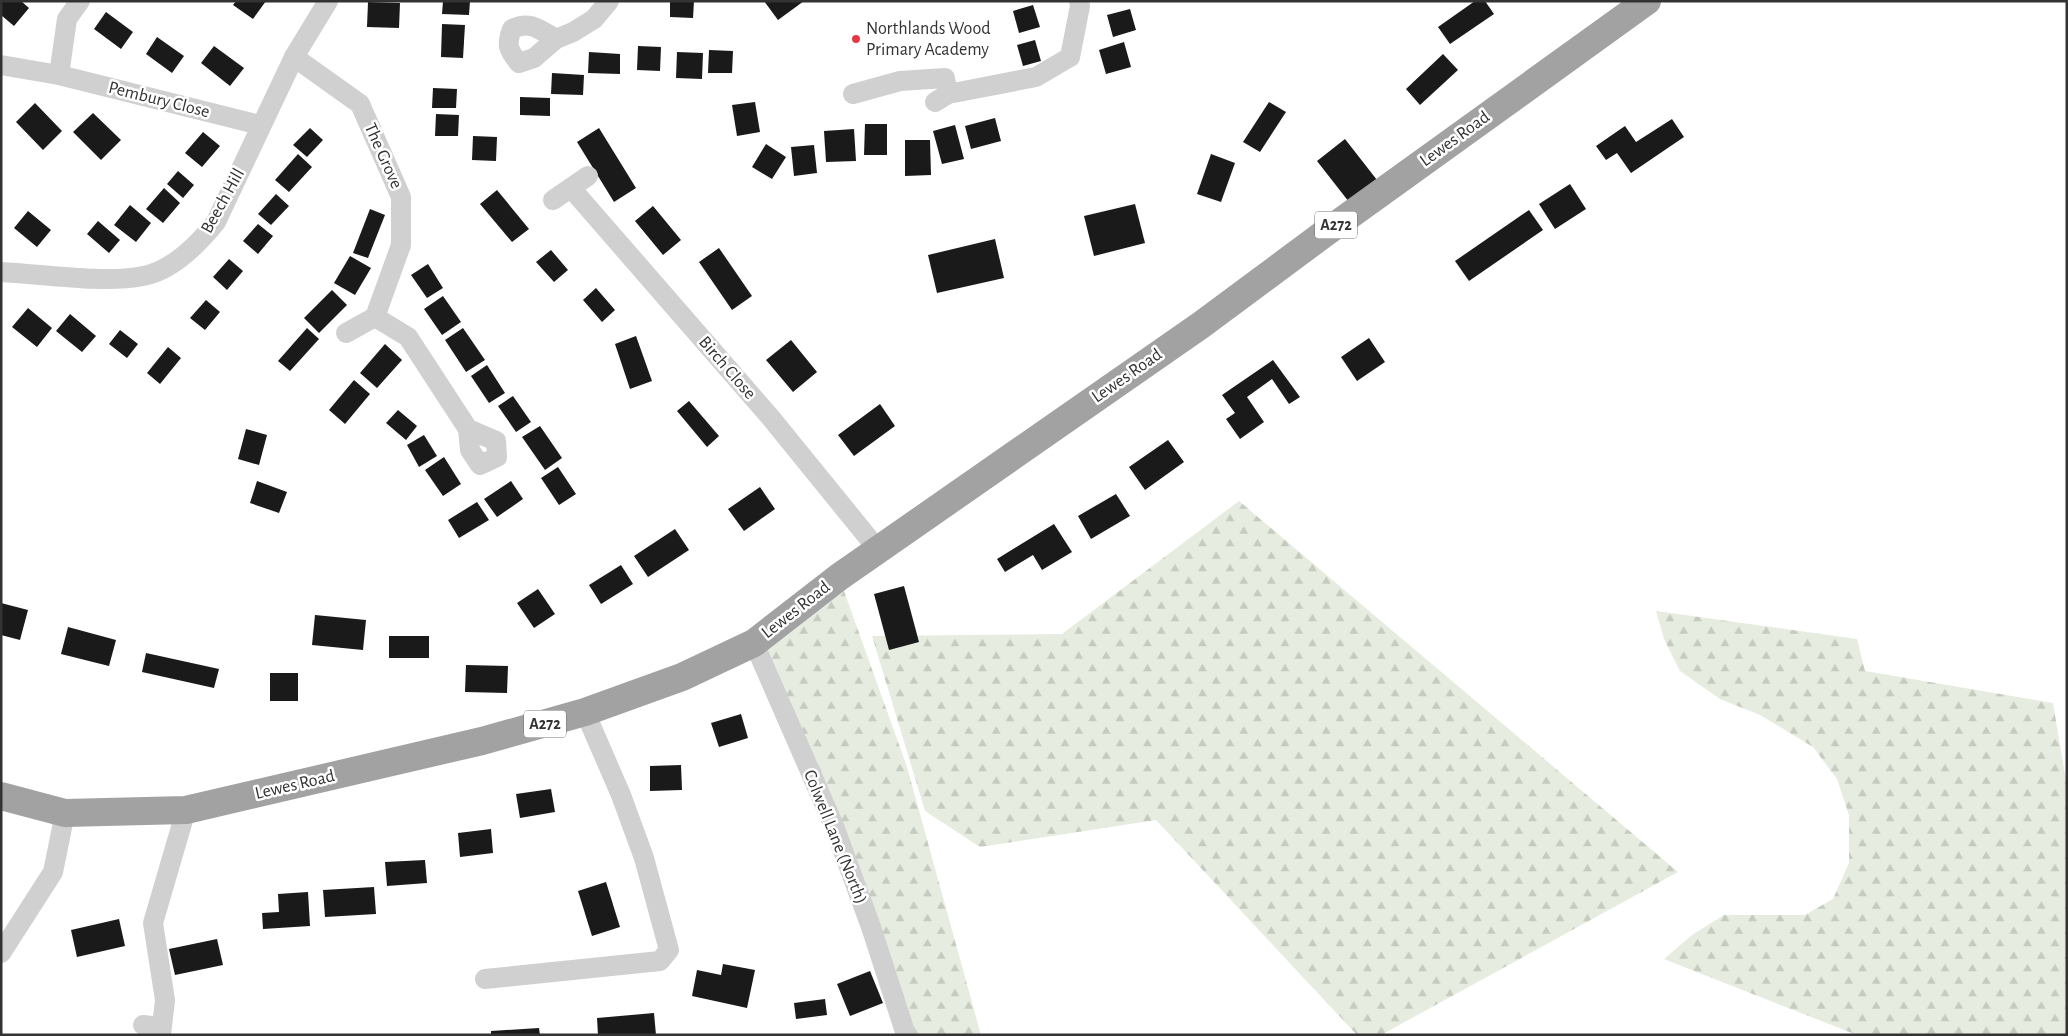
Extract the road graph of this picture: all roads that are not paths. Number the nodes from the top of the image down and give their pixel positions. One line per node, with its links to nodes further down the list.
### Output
1 (80, 1): 9 (street)
2 (328, 1): 7 (street, Beech Hill)
3 (609, 1): 6 (street)
4 (1080, 1): 10 (street)
5 (1647, 1): 19 (highway, Lewes Road / A272)
6 (556, 39)
7 (294, 57): 11 (street, Beech Hill); 16 (street, The Grove)
8 (1, 65): 9 (street, Pembury Close)
9 (59, 75): 11 (street, Pembury Close)
10 (853, 94)
11 (260, 125): 15 (street, Beech Hill)
12 (588, 176): 13 (street)
13 (571, 188): 14 (street); 19 (street, Birch Close)
14 (553, 200)
15 (1, 272)
16 (375, 317): 17 (street); 18 (street)
17 (346, 333)
18 (468, 429)
19 (879, 551): 20 (highway, Lewes Road / A272)
20 (754, 643): 21 (highway, Lewes Road / A272); 28 (street, Colwell Lane (North))
21 (585, 712): 23 (highway, Lewes Road / A272); 26 (street)
22 (1, 796): 24 (highway, Lewes Road / A272)
23 (186, 810): 24 (highway, Lewes Road / A272); 27 (street)
24 (65, 813): 25 (street)
25 (1, 953)
26 (485, 979)
27 (155, 1029)
28 (906, 1035)

